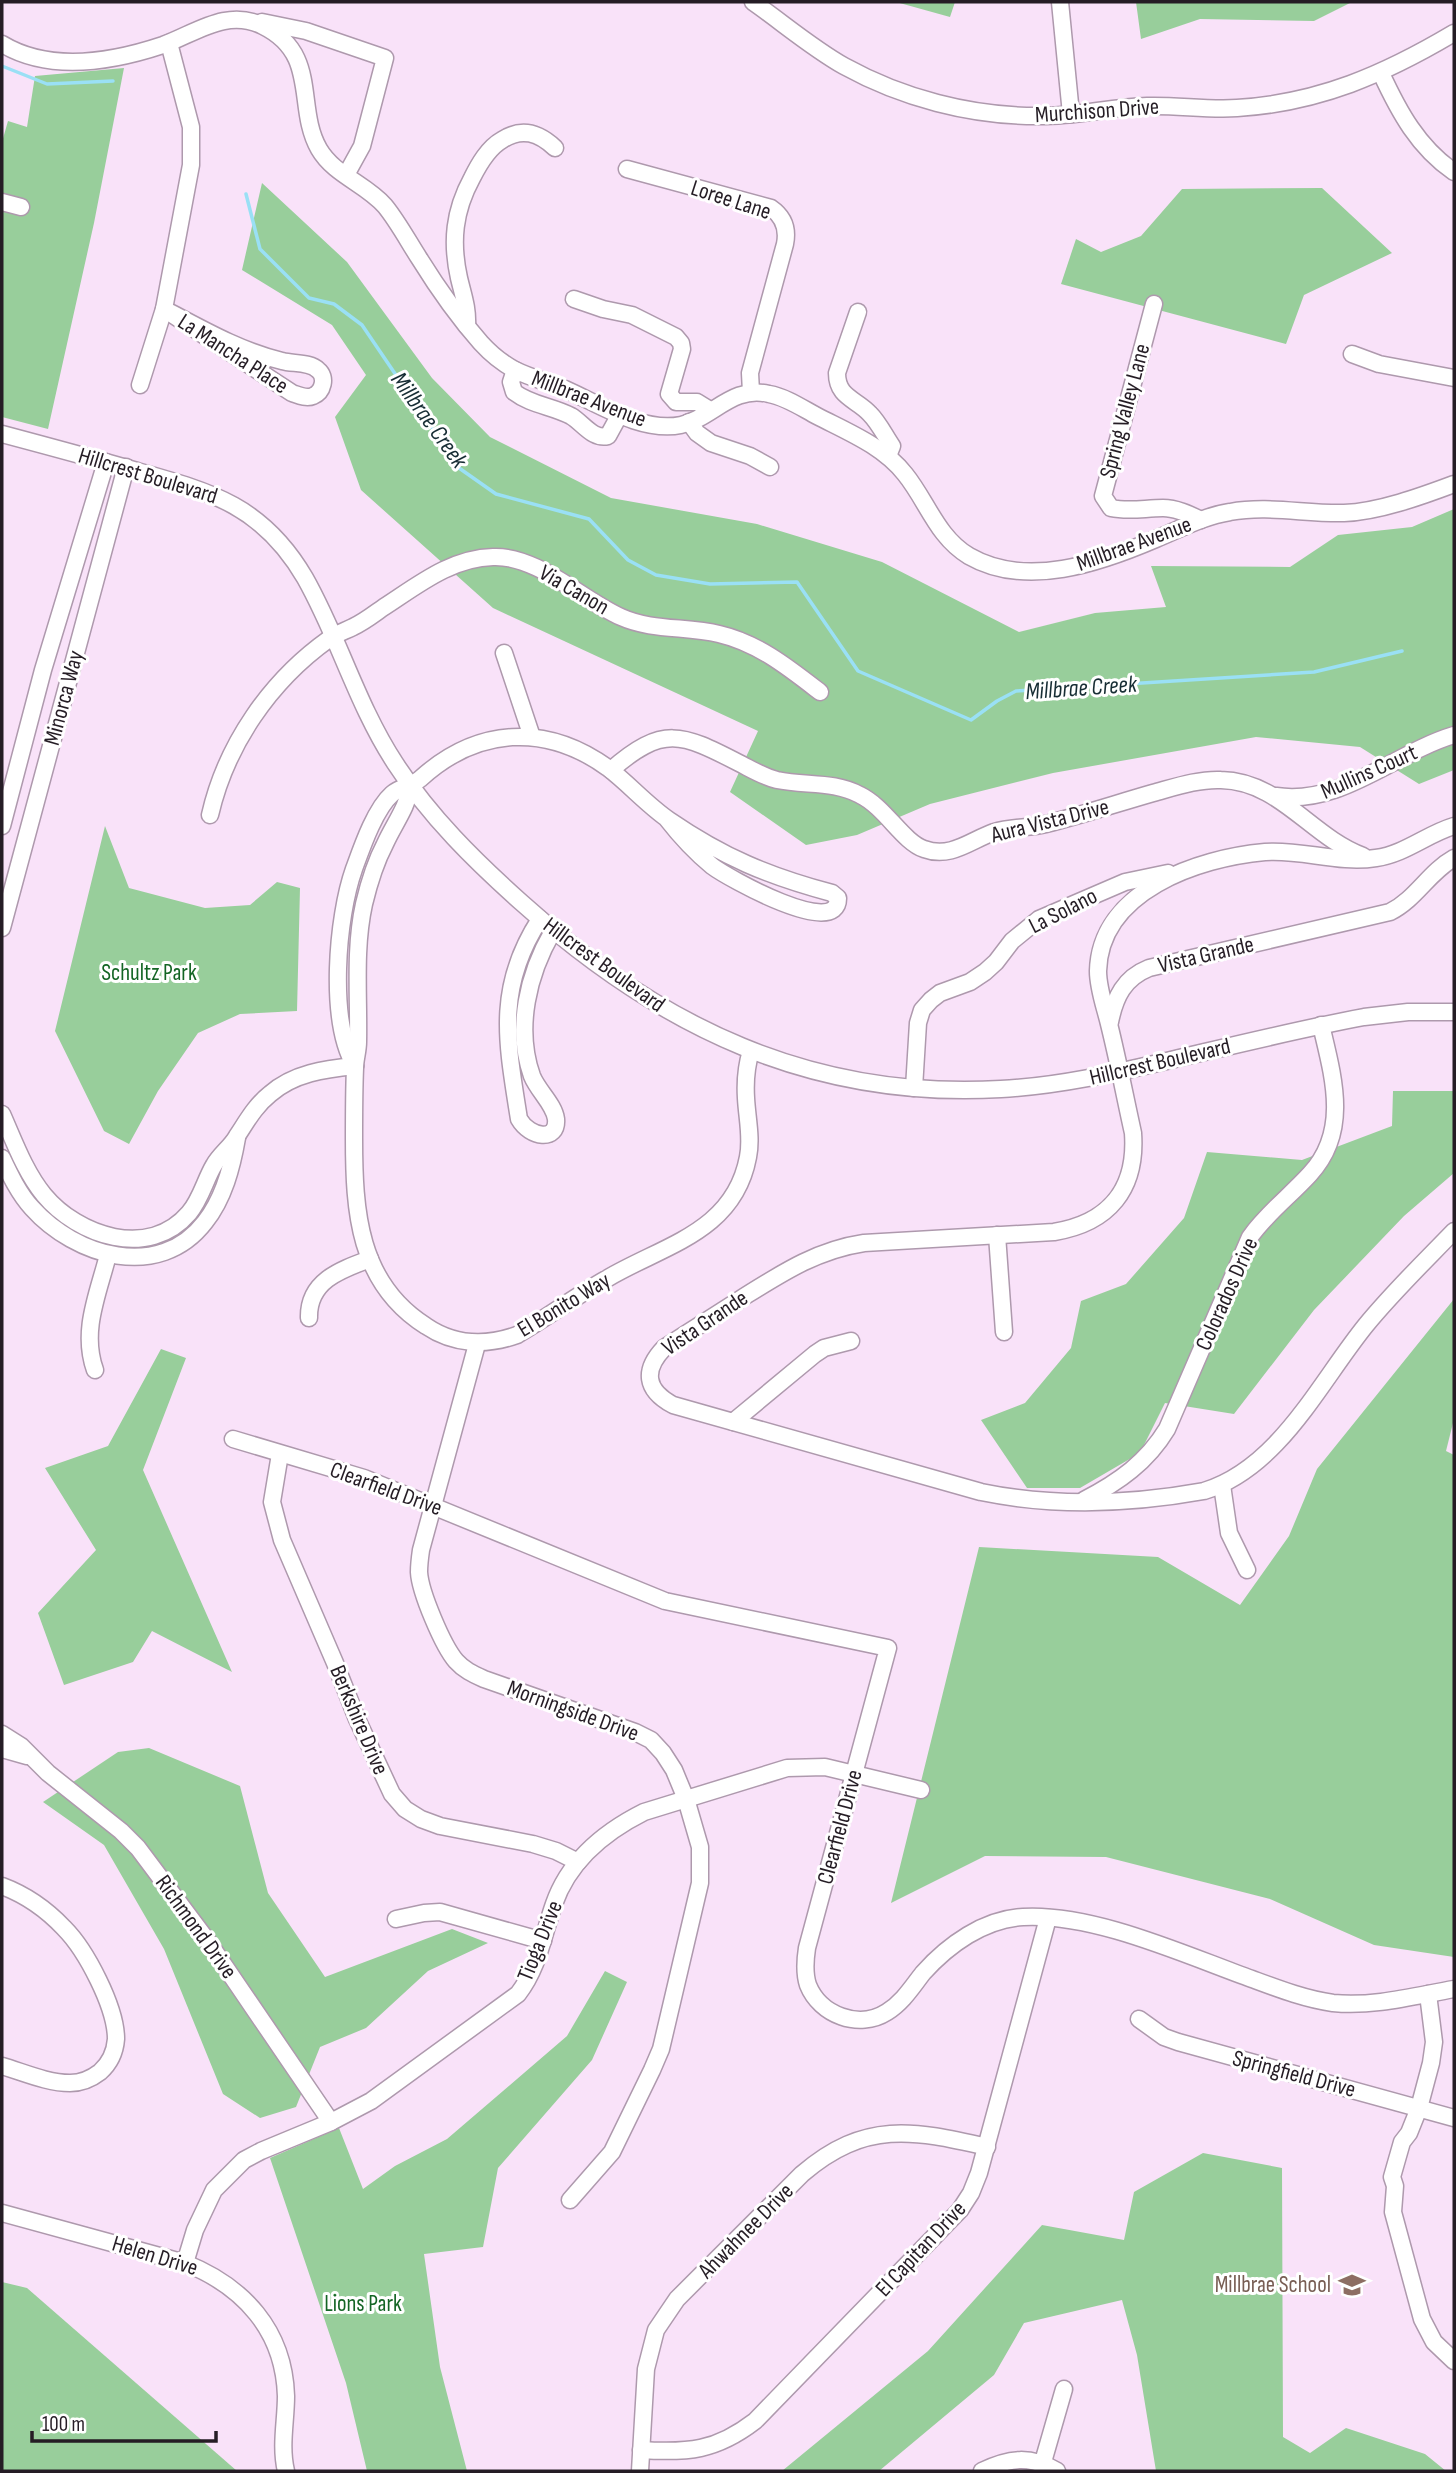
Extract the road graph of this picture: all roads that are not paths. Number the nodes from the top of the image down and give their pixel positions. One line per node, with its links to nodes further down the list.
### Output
1 (753, 2): 8 (street, Murchison Drive)
2 (1060, 2): 8 (street)
3 (246, 20): 5 (street); 12 (street, Millbrae Avenue); 12 (street)
4 (1454, 33): 7 (street, Murchison Drive)
5 (169, 43): 6 (street); 17 (street)
6 (2, 44)
7 (1381, 73): 8 (street, Murchison Drive); 11 (street)
8 (1071, 114)
9 (555, 148): 19 (street)
10 (627, 169): 24 (street, Loree Lane)
11 (1454, 172)
12 (346, 176): 19 (street, Millbrae Avenue)
13 (2, 202): 14 (street)
14 (20, 207)
15 (574, 299): 25 (street)
16 (1154, 304): 34 (street, Spring Valley Lane)
17 (164, 309): 17 (street, La Mancha Place); 23 (street)
18 (858, 312): 29 (street)
19 (467, 326): 21 (street, Millbrae Avenue)
20 (1352, 354): 22 (street)
21 (515, 370): 26 (street, Millbrae Avenue); 26 (street)
22 (1454, 378)
23 (140, 385)
24 (751, 392): 25 (street, Millbrae Avenue); 29 (street, Millbrae Avenue)
25 (710, 410): 27 (street, Millbrae Avenue)
26 (620, 414): 27 (street, Millbrae Avenue)
27 (689, 422): 32 (street)
28 (2, 433): 30 (street, Hillcrest Boulevard)
29 (888, 456): 34 (street, Millbrae Avenue)
30 (106, 462): 31 (street, Hillcrest Boulevard); 45 (street, Minorca Way)
31 (126, 467): 35 (street, Hillcrest Boulevard); 51 (street, Minorca Way)
32 (770, 467)
33 (1454, 484): 34 (street, Millbrae Avenue)
34 (1201, 520)
35 (333, 637): 37 (street, Via Canon); 41 (street, Hillcrest Boulevard); 43 (street, Via Canon)
36 (504, 653): 39 (street)
37 (820, 692)
38 (1454, 736): 42 (street, Mullins Court)
39 (532, 737): 40 (street); 41 (street)
40 (611, 770): 42 (street, Aura Vista Drive); 44 (street)
41 (411, 786): 50 (street, Hillcrest Boulevard); 57 (street, El Bonito Way)
42 (1276, 796): 47 (street, Mullins Court)
43 (210, 815)
44 (667, 819): 44 (street)
45 (2, 826)
46 (1454, 826): 47 (street)
47 (1376, 858): 49 (street)
48 (1454, 858): 54 (street, Vista Grande)
49 (1184, 870): 54 (street); 59 (street, La Solano)
50 (540, 919): 52 (street, Hillcrest Boulevard); 52 (street)
51 (2, 929)
52 (553, 931): 56 (street, Hillcrest Boulevard)
53 (1454, 1012): 55 (street, Hillcrest Boulevard)
54 (1109, 1024): 58 (street, Vista Grande)
55 (1321, 1025): 58 (street, Hillcrest Boulevard); 76 (street, Colorados Drive)
56 (751, 1051): 59 (street, Hillcrest Boulevard); 70 (street, El Bonito Way)
57 (355, 1066): 61 (street); 66 (street, El Bonito Way)
58 (1119, 1072): 59 (street, Hillcrest Boulevard); 64 (street, Vista Grande)
59 (914, 1088)
60 (2, 1114): 61 (street)
61 (237, 1138): 65 (street)
62 (2, 1157): 65 (street)
63 (1454, 1231): 75 (street, Vista Grande)
64 (997, 1235): 68 (street); 72 (street, Vista Grande)
65 (108, 1255): 71 (street)
66 (370, 1259): 67 (street); 70 (street, El Bonito Way)
67 (309, 1318)
68 (1004, 1332)
69 (851, 1342): 72 (street)
70 (477, 1344): 77 (street, Morningside Drive)
71 (95, 1370)
72 (733, 1422): 76 (street, Vista Grande)
73 (233, 1439): 74 (street, Clearfield Drive)
74 (280, 1454): 77 (street, Clearfield Drive); 85 (street, Berkshire Drive)
75 (1222, 1485): 76 (street, Vista Grande); 78 (street)
76 (1080, 1502)
77 (433, 1506): 82 (street, Clearfield Drive); 84 (street, Morningside Drive)
78 (1247, 1570)
79 (2, 1734): 81 (street, Richmond Drive)
80 (2, 1749): 81 (street, Richmond Drive)
81 (33, 1758): 96 (street, Richmond Drive)
82 (854, 1774): 83 (street, Tioga Drive); 84 (street, Tioga Drive); 87 (street, Clearfield Drive)
83 (921, 1790)
84 (686, 1799): 85 (street, Tioga Drive); 98 (street, Morningside Drive)
85 (578, 1863): 89 (street, Tioga Drive)
86 (2, 1886): 93 (street)
87 (1048, 1918): 91 (street, Clearfield Drive); 97 (street, El Capitan Drive)
88 (396, 1919): 89 (street)
89 (543, 1941): 96 (street, Tioga Drive)
90 (1454, 1989): 91 (street, Clearfield Drive)
91 (1428, 1994): 94 (street)
92 (1139, 2019): 94 (street, Springfield Drive)
93 (2, 2066)
94 (1419, 2108): 95 (street, Springfield Drive); 101 (street)
95 (1454, 2118)
96 (331, 2122): 100 (street, Tioga Drive)
97 (987, 2147): 103 (street, El Capitan Drive); 103 (street, Ahwahnee Drive)
98 (570, 2200)
99 (2, 2213): 100 (street, Helen Drive)
100 (185, 2263): 105 (street, Helen Drive)
101 (1454, 2361)
102 (1064, 2389): 104 (street)
103 (641, 2450): 106 (street, Ahwahnee Drive)
104 (1043, 2462): 107 (street); 108 (street)
105 (286, 2471)
106 (640, 2471)
107 (982, 2471)
108 (1057, 2471)

